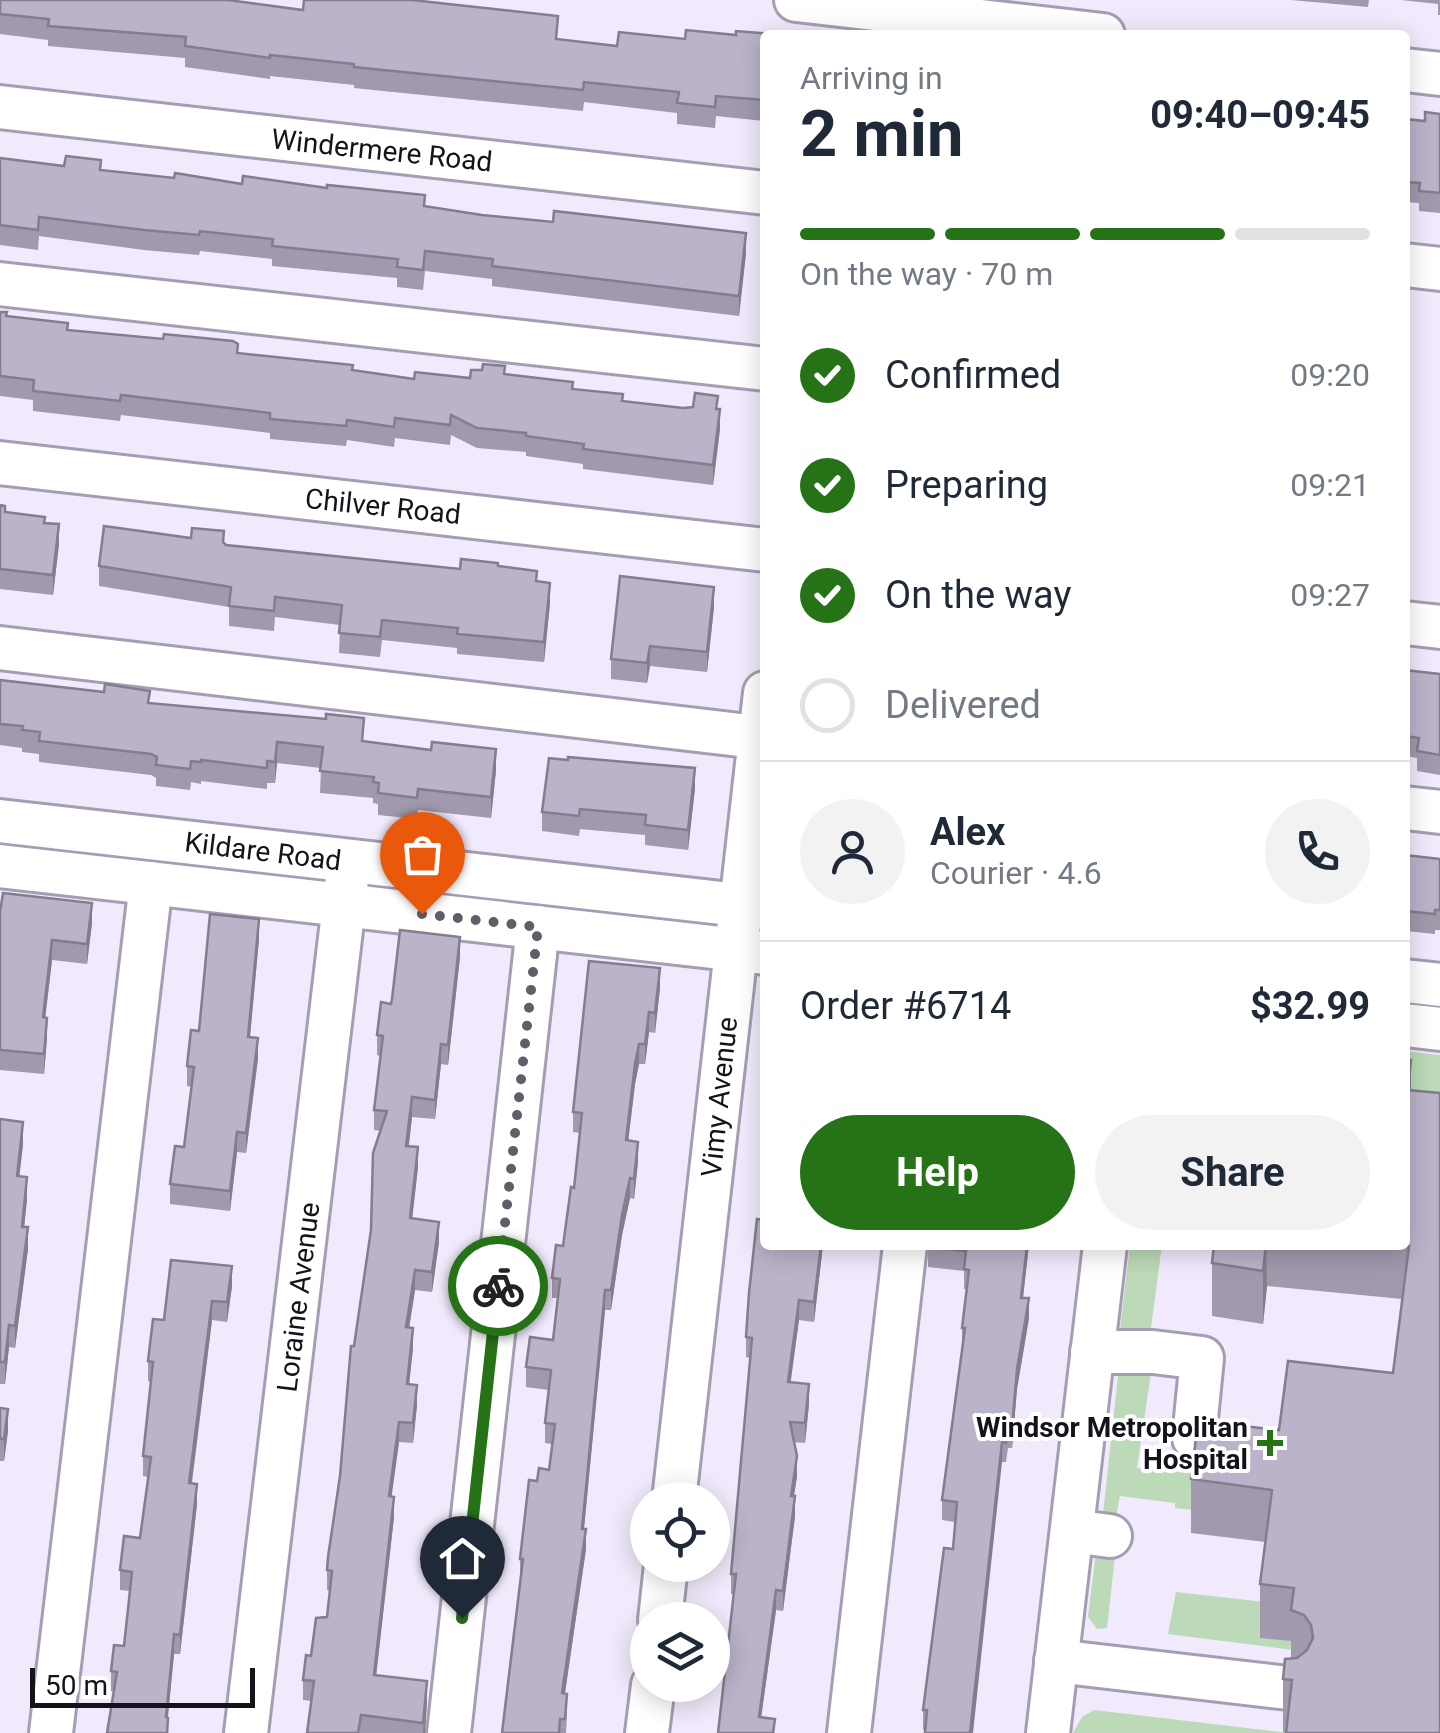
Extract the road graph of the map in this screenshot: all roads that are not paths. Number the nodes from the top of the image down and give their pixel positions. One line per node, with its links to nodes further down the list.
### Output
1 (796, 0): 2 (street)
2 (842, 13): 3 (street)
3 (1044, 30)
4 (1410, 71): 5 (street)
5 (1440, 74)
6 (0, 107): 7 (street, Windermere Road)
7 (760, 192)
8 (1410, 267): 9 (street)
9 (1440, 270)
10 (0, 284): 11 (street)
11 (760, 368)
12 (0, 463): 13 (street, Chilver Road)
13 (760, 549)
14 (1410, 624): 15 (street)
15 (1440, 627)
16 (0, 648): 17 (street)
17 (760, 738)
18 (760, 776): 26 (street, Vimy Avenue)
19 (1410, 809): 20 (street)
20 (1440, 812)
21 (0, 821): 22 (street, Kildare Road)
22 (349, 862): 25 (street, Loraine Avenue); 26 (street, Kildare Road)
23 (0, 866): 24 (street, Kildare Road)
24 (152, 884): 25 (street, Kildare Road); 41 (street)
25 (344, 905): 27 (street, Kildare Road); 42 (street, Loraine Avenue)
26 (753, 907): 28 (street, Vimy Avenue)
27 (538, 927): 28 (street, Kildare Road); 43 (street)
28 (751, 951): 37 (street, Vimy Avenue)
29 (1410, 981): 30 (street)
30 (1440, 984)
31 (1410, 1026): 32 (street)
32 (1440, 1029)
33 (904, 1250): 45 (street)
34 (1104, 1250): 35 (street)
35 (1092, 1352): 36 (street); 38 (street)
36 (1194, 1438)
37 (677, 1482)
38 (1056, 1662): 39 (street); 46 (street)
39 (1288, 1688)
40 (650, 1702): 44 (street)
41 (52, 1733)
42 (246, 1733)
43 (449, 1733)
44 (647, 1733)
45 (849, 1733)
46 (1048, 1733)

